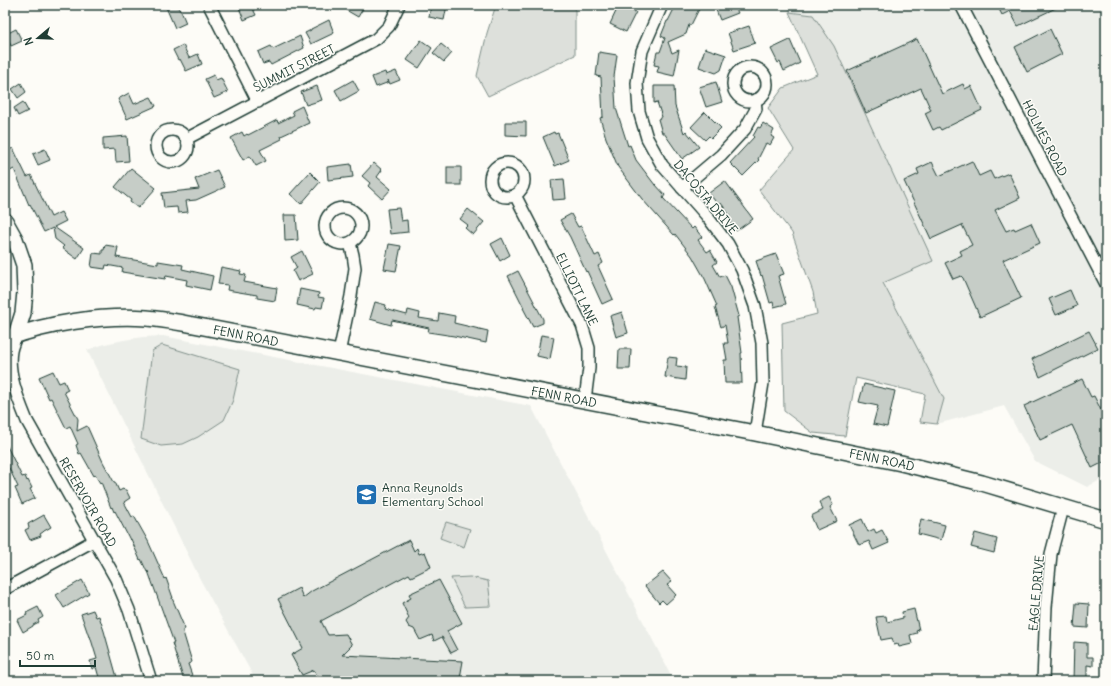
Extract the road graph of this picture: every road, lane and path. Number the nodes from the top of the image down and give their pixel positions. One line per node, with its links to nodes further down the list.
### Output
1 (209, 5): 6 (street)
2 (399, 5): 6 (street, SUMMIT STREET)
3 (662, 5): 8 (street, DACOSTA DRIVE)
4 (961, 5): 12 (street, HOLMES ROAD)
5 (755, 100): 8 (street)
6 (258, 102): 7 (street, SUMMIT STREET)
7 (186, 139)
8 (682, 188): 16 (street, DACOSTA DRIVE)
9 (515, 195): 15 (street, ELLIOTT LANE)
10 (5, 221): 13 (street)
11 (350, 243): 14 (street)
12 (1106, 284)
13 (11, 337): 14 (street, FENN ROAD); 19 (street, RESERVOIR ROAD)
14 (339, 353): 15 (street, FENN ROAD)
15 (585, 400): 16 (street, FENN ROAD)
16 (755, 433): 17 (street, FENN ROAD)
17 (1064, 508): 18 (street, FENN ROAD); 22 (street, EAGLE DRIVE)
18 (1106, 520)
19 (95, 540): 20 (street); 21 (street, RESERVOIR ROAD)
20 (5, 589)
21 (150, 681)
22 (1043, 681)

